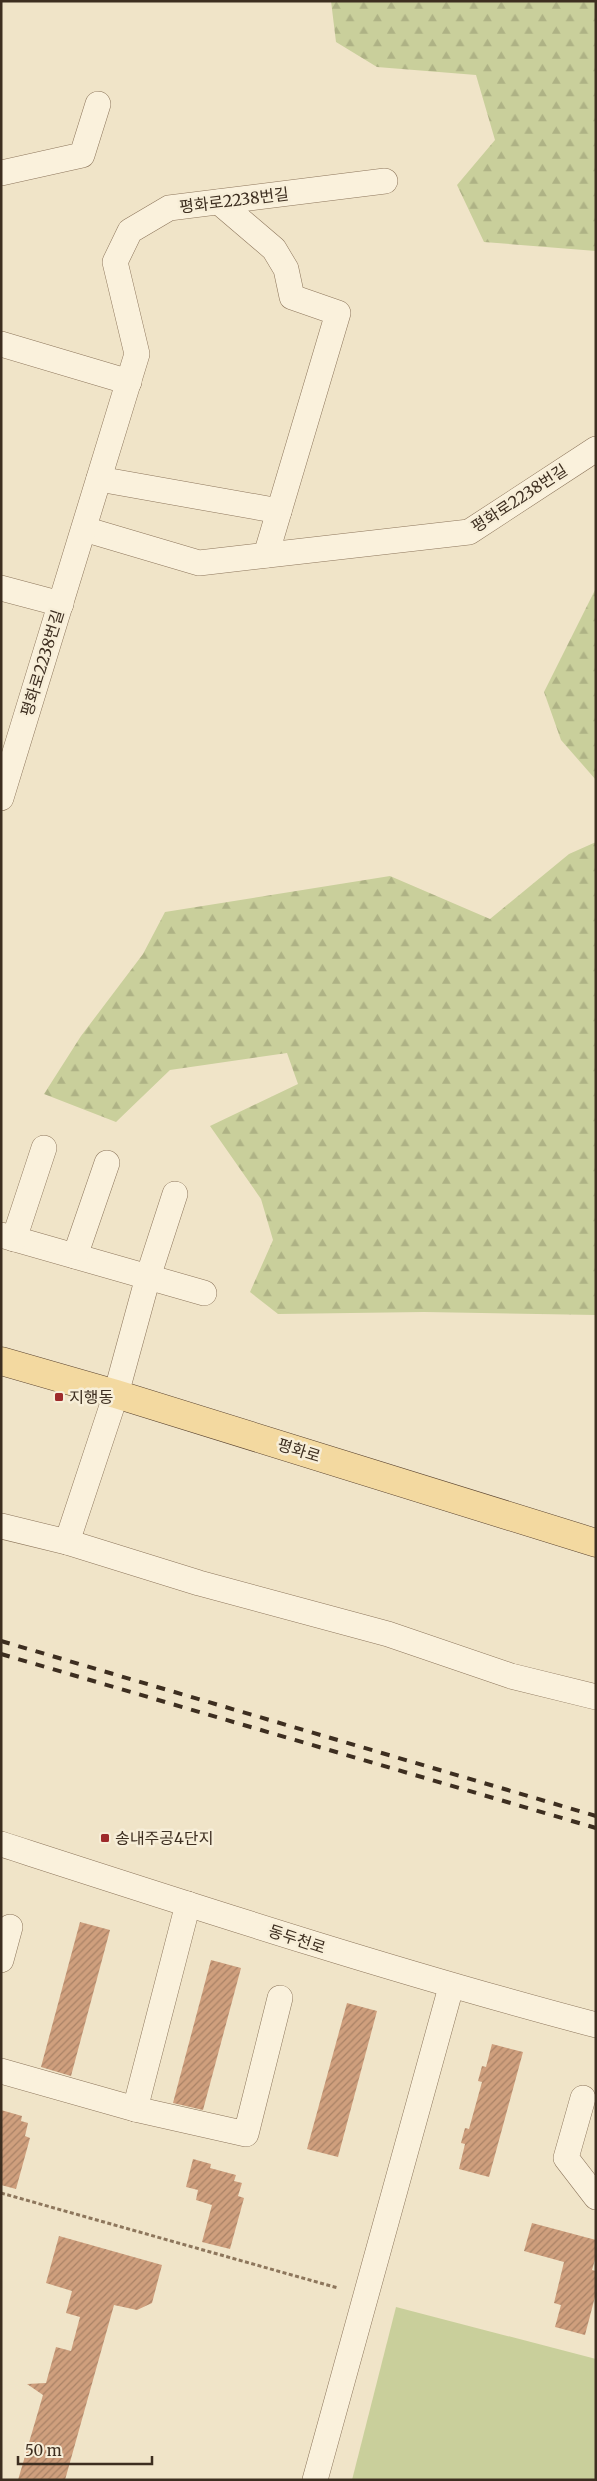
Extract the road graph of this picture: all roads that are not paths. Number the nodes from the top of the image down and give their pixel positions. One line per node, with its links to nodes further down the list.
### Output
1 (98, 104): 2 (street)
2 (1, 173)
3 (385, 181): 4 (street, 평화로2238번길)
4 (219, 202): 6 (street, 평화로2238번길); 9 (street)
5 (1, 344): 6 (street)
6 (128, 382): 8 (street, 평화로2238번길)
7 (596, 448): 11 (street, 평화로2238번길)
8 (99, 480): 9 (street); 10 (street, 평화로2238번길)
9 (279, 511): 11 (street)
10 (84, 529): 11 (street, 평화로2238번길); 13 (street, 평화로2238번길)
11 (266, 555)
12 (1, 588): 13 (street)
13 (60, 604): 14 (street, 평화로2238번길)
14 (1, 798)
15 (44, 1148): 18 (street)
16 (107, 1163): 19 (street)
17 (175, 1194): 20 (street)
18 (8, 1237): 19 (street)
19 (75, 1256): 20 (street)
20 (148, 1277): 21 (street); 23 (street)
21 (204, 1293)
22 (1, 1360): 23 (main road, 평화로)
23 (116, 1394): 25 (street); 26 (main road, 평화로)
24 (1, 1526): 25 (street)
25 (67, 1542): 27 (street)
26 (596, 1543)
27 (596, 1697)
28 (1, 1844): 29 (street, 동두천로)
29 (188, 1904): 32 (street, 동두천로); 37 (street)
30 (10, 1927): 31 (street)
31 (1, 1960)
32 (451, 1987): 34 (street, 동두천로); 39 (street)
33 (280, 1998): 37 (street)
34 (596, 2026)
35 (1, 2071): 37 (street)
36 (582, 2098): 38 (street)
37 (135, 2109)
38 (596, 2197)
39 (315, 2480)

